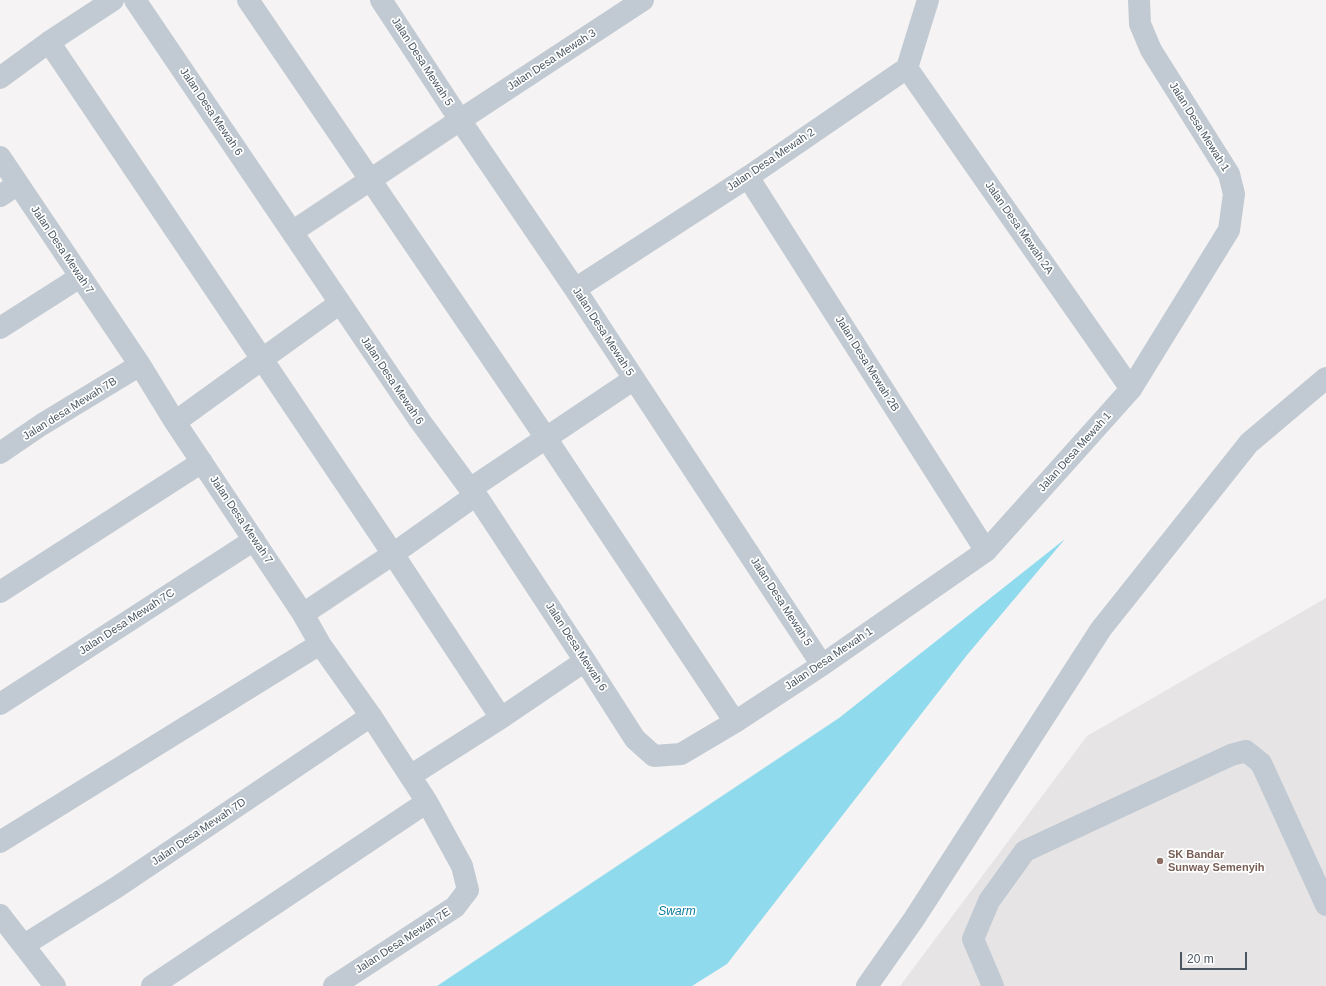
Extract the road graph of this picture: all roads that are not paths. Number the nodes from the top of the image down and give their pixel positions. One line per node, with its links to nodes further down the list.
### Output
1 (113, 0): 8 (street)
2 (135, 0): 16 (street, Jalan Desa Mewah 6)
3 (248, 0): 14 (street)
4 (381, 0): 11 (street, Jalan Desa Mewah 5)
5 (643, 0): 11 (street, Jalan Desa Mewah 3)
6 (928, 0): 9 (street)
7 (1139, 0): 25 (street, Jalan Desa Mewah 1)
8 (49, 42): 10 (street); 21 (street)
9 (907, 68): 13 (street, Jalan Desa Mewah 2); 25 (street, Jalan Desa Mewah 2A)
10 (0, 78)
11 (460, 120): 14 (street, Jalan Desa Mewah 3); 18 (street, Jalan Desa Mewah 5)
12 (0, 157): 15 (street, Jalan Desa Mewah 7)
13 (748, 177): 18 (street, Jalan Desa Mewah 2); 32 (street, Jalan Desa Mewah 2B)
14 (372, 180): 16 (street, Jalan Desa Mewah 3); 27 (street)
15 (9, 190): 17 (street, Jalan Desa Mewah 7)
16 (292, 232): 19 (street, Jalan Desa Mewah 6)
17 (80, 278): 20 (street); 22 (street, Jalan Desa Mewah 7)
18 (575, 289): 24 (street, Jalan Desa Mewah 5)
19 (340, 303): 21 (street); 30 (street, Jalan Desa Mewah 6)
20 (0, 328)
21 (261, 359): 26 (street); 33 (street)
22 (140, 365): 26 (street, Jalan Desa Mewah 7); 28 (street, Jalan desa Mewah 7B)
23 (1326, 378): 54 (street)
24 (634, 379): 27 (street); 38 (street, Jalan Desa Mewah 5)
25 (1131, 389): 32 (street, Jalan Desa Mewah 1)
26 (175, 422): 29 (street, Jalan Desa Mewah 7)
27 (546, 438): 30 (street); 42 (street)
28 (0, 453)
29 (202, 462): 31 (street, Jalan Desa Mewah 7); 34 (street)
30 (473, 492): 33 (street); 37 (street, Jalan Desa Mewah 6)
31 (254, 540): 35 (street, Jalan Desa Mewah 7); 39 (street, Jalan Desa Mewah 7C)
32 (986, 551): 38 (street, Jalan Desa Mewah 1)
33 (393, 554): 35 (street); 41 (street)
34 (0, 592)
35 (303, 614): 36 (street, Jalan Desa Mewah 7)
36 (320, 644): 40 (street, Jalan Desa Mewah 7); 46 (street)
37 (585, 661): 41 (street); 43 (street, Jalan Desa Mewah 6)
38 (822, 665): 42 (street, Jalan Desa Mewah 1)
39 (0, 704)
40 (371, 716): 44 (street, Jalan Desa Mewah 7); 50 (street, Jalan Desa Mewah 7D)
41 (501, 718): 44 (street)
42 (735, 722): 43 (street, Jalan Desa Mewah 1)
43 (654, 756)
44 (410, 776): 45 (street, Jalan Desa Mewah 7)
45 (427, 802): 47 (street, Jalan Desa Mewah 7); 52 (street)
46 (0, 842)
47 (468, 890): 53 (street, Jalan Desa Mewah 7E)
48 (1326, 905): 55 (street)
49 (0, 914): 50 (street)
50 (24, 945): 51 (street)
51 (55, 986)
52 (152, 986)
53 (334, 986)
54 (866, 986)
55 (992, 986)

